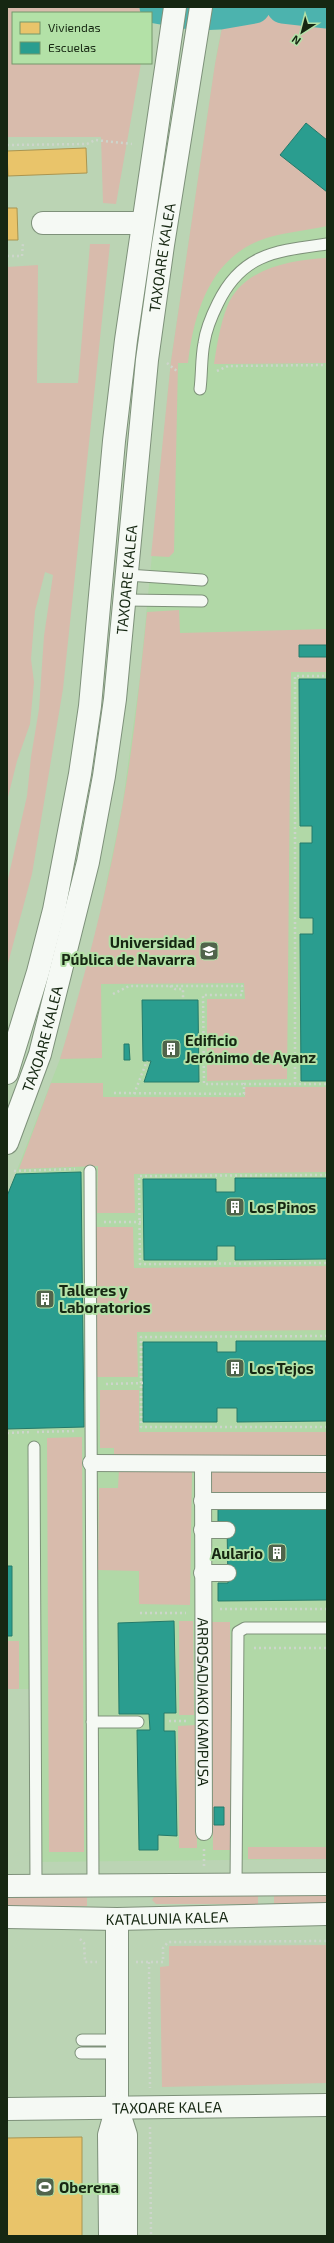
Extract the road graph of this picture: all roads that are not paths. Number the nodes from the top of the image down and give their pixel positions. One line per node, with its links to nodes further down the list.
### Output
1 (175, 7): 4 (street, TAXOARE KALEA)
2 (201, 7): 7 (street, TAXOARE KALEA)
3 (42, 223): 4 (street)
4 (142, 223): 11 (street, TAXOARE KALEA)
5 (327, 244): 6 (lane)
6 (200, 389)
7 (127, 575): 8 (lane); 9 (street, TAXOARE KALEA)
8 (202, 580)
9 (125, 600): 10 (lane); 12 (street, TAXOARE KALEA)
10 (202, 601)
11 (7, 1073)
12 (7, 1143)
13 (86, 1170): 15 (lane)
14 (34, 1447): 30 (lane)
15 (91, 1463): 16 (street); 25 (lane)
16 (203, 1464): 17 (street); 18 (street, ARROSADIAKO KAMPUSA)
17 (327, 1464)
18 (202, 1501): 19 (street); 20 (street, ARROSADIAKO KAMPUSA)
19 (327, 1501)
20 (202, 1530): 21 (street); 22 (street, ARROSADIAKO KAMPUSA)
21 (227, 1530)
22 (202, 1573): 23 (street); 27 (street, ARROSADIAKO KAMPUSA)
23 (228, 1573)
24 (327, 1628): 28 (lane)
25 (92, 1722): 26 (lane); 31 (lane)
26 (138, 1722)
27 (204, 1832)
28 (236, 1884): 29 (street, KATALUNIA KALEA); 31 (street, KATALUNIA KALEA)
29 (327, 1884)
30 (36, 1885): 31 (street, KATALUNIA KALEA); 32 (street, KATALUNIA KALEA)
31 (93, 1885)
32 (7, 1886)
33 (327, 1914): 35 (street, KATALUNIA KALEA)
34 (7, 1917): 35 (street, KATALUNIA KALEA)
35 (117, 1919): 37 (street)
36 (82, 2040): 37 (lane)
37 (117, 2046): 38 (lane); 40 (street)
38 (81, 2053)
39 (327, 2105): 40 (street, TAXOARE KALEA)
40 (117, 2107): 41 (street, TAXOARE KALEA); 42 (street); 43 (street)
41 (7, 2109)
42 (110, 2236)
43 (126, 2236)

